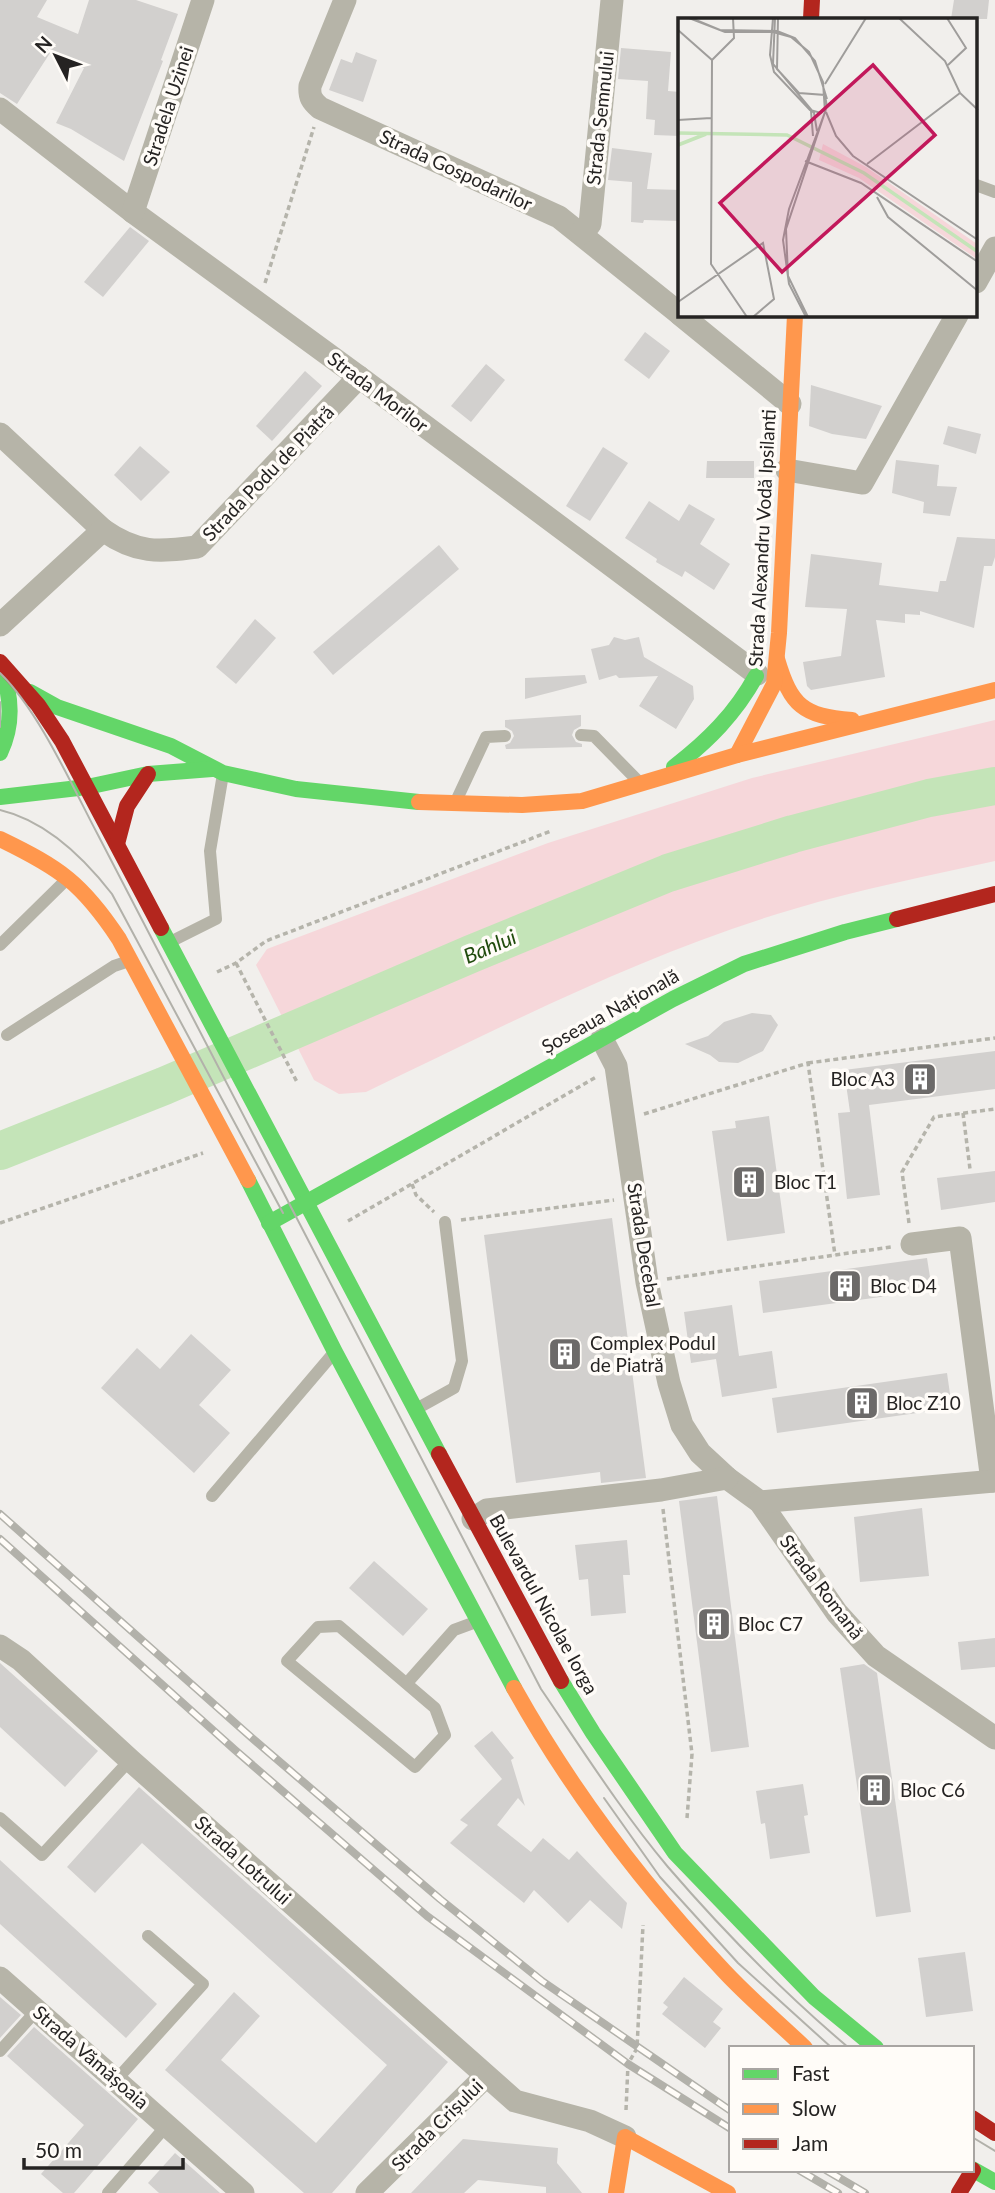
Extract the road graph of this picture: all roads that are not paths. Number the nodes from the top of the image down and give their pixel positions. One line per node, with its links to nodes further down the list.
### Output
1 (203, 0): 9 (street, Stradela Uzinei)
2 (345, 0): 10 (street, Strada Gospodarilor)
3 (612, 0): 10 (street, Strada Semnului)
4 (812, 0): 5 (main road)
5 (811, 18)
6 (0, 109): 9 (street, Strada Morilor)
7 (978, 186): 8 (lane)
8 (995, 192)
9 (133, 212): 17 (street, Strada Morilor)
10 (581, 233): 13 (street, Strada Gospodarilor)
11 (995, 248): 12 (street)
12 (978, 278)
13 (678, 312)
14 (685, 317): 18 (street, Strada Gospodarilor)
15 (795, 317): 18 (main road, Strada Alexandru Vodă Ipsilanti)
16 (956, 317): 20 (street)
17 (359, 377): 21 (street, Strada Podu de Piatră); 26 (street, Strada Morilor)
18 (790, 404): 20 (main road, Strada Alexandru Vodă Ipsilanti)
19 (0, 433): 21 (street, Strada Podu de Piatră)
20 (787, 470): 23 (main road, Strada Alexandru Vodă Ipsilanti)
21 (103, 530): 22 (street)
22 (0, 625)
23 (779, 634): 24 (main road, Strada Alexandru Vodă Ipsilanti); 26 (main road)
24 (777, 659): 29 (main road); 33 (main road, Strada Alexandru Vodă Ipsilanti)
25 (0, 664): 28 (main road); 32 (main road)
26 (757, 674): 36 (main road)
27 (995, 690): 29 (main road)
28 (30, 692): 34 (main road); 37 (main road)
29 (865, 721): 33 (main road)
30 (581, 735): 36 (lane)
31 (505, 736): 39 (lane)
32 (0, 753)
33 (737, 755): 36 (main road)
34 (218, 771): 35 (main road); 39 (main road); 44 (lane)
35 (148, 774): 37 (main road); 41 (main road)
36 (649, 783): 39 (main road)
37 (87, 787): 38 (main road); 41 (main road)
38 (0, 797)
39 (454, 804)
40 (0, 839): 42 (main road)
41 (117, 844): 44 (main road)
42 (69, 878): 45 (lane); 46 (main road)
43 (995, 894): 48 (main road, Șoseaua Națională)
44 (169, 943): 49 (main road, Bulevardul Nicolae Iorga)
45 (0, 945)
46 (130, 960): 47 (lane); 51 (main road)
47 (7, 1035)
48 (602, 1039): 49 (main road, Șoseaua Națională); 55 (street, Strada Decebal)
49 (307, 1202): 51 (main road, Șoseaua Națională); 54 (main road, Bulevardul Nicolae Iorga)
50 (445, 1222): 54 (lane)
51 (269, 1223): 53 (main road)
52 (912, 1244): 56 (street)
53 (335, 1352): 57 (lane); 60 (main road)
54 (415, 1410): 59 (main road, Bulevardul Nicolae Iorga)
55 (727, 1478): 58 (street, Strada Decebal); 59 (street)
56 (993, 1481): 58 (street)
57 (212, 1496)
58 (760, 1502): 63 (street, Strada Romană)
59 (473, 1519): 70 (main road, Bulevardul Nicolae Iorga)
60 (477, 1621): 62 (lane); 69 (main road)
61 (0, 1646): 64 (street, Strada Lotrului)
62 (407, 1683): 62 (lane)
63 (995, 1738)
64 (130, 1760): 65 (lane); 72 (street, Strada Lotrului)
65 (0, 1818)
66 (148, 1936): 73 (lane)
67 (0, 1978): 68 (street, Strada Vămășoaia)
68 (37, 2010): 71 (lane); 73 (street, Strada Vămășoaia)
69 (804, 2046)
70 (874, 2046)
71 (0, 2051)
72 (486, 2076): 77 (street, Strada Crișului); 83 (street, Strada Crișului)
73 (117, 2080): 75 (street, Strada Vămășoaia)
74 (974, 2119): 76 (main road)
75 (167, 2124): 81 (lane); 82 (street, Strada Vămășoaia)
76 (995, 2133)
77 (625, 2137): 84 (main road); 85 (main road)
78 (974, 2170): 80 (main road)
79 (971, 2172): 86 (main road)
80 (995, 2182)
81 (108, 2193)
82 (243, 2193)
83 (367, 2193)
84 (617, 2193)
85 (728, 2193)
86 (959, 2193)

